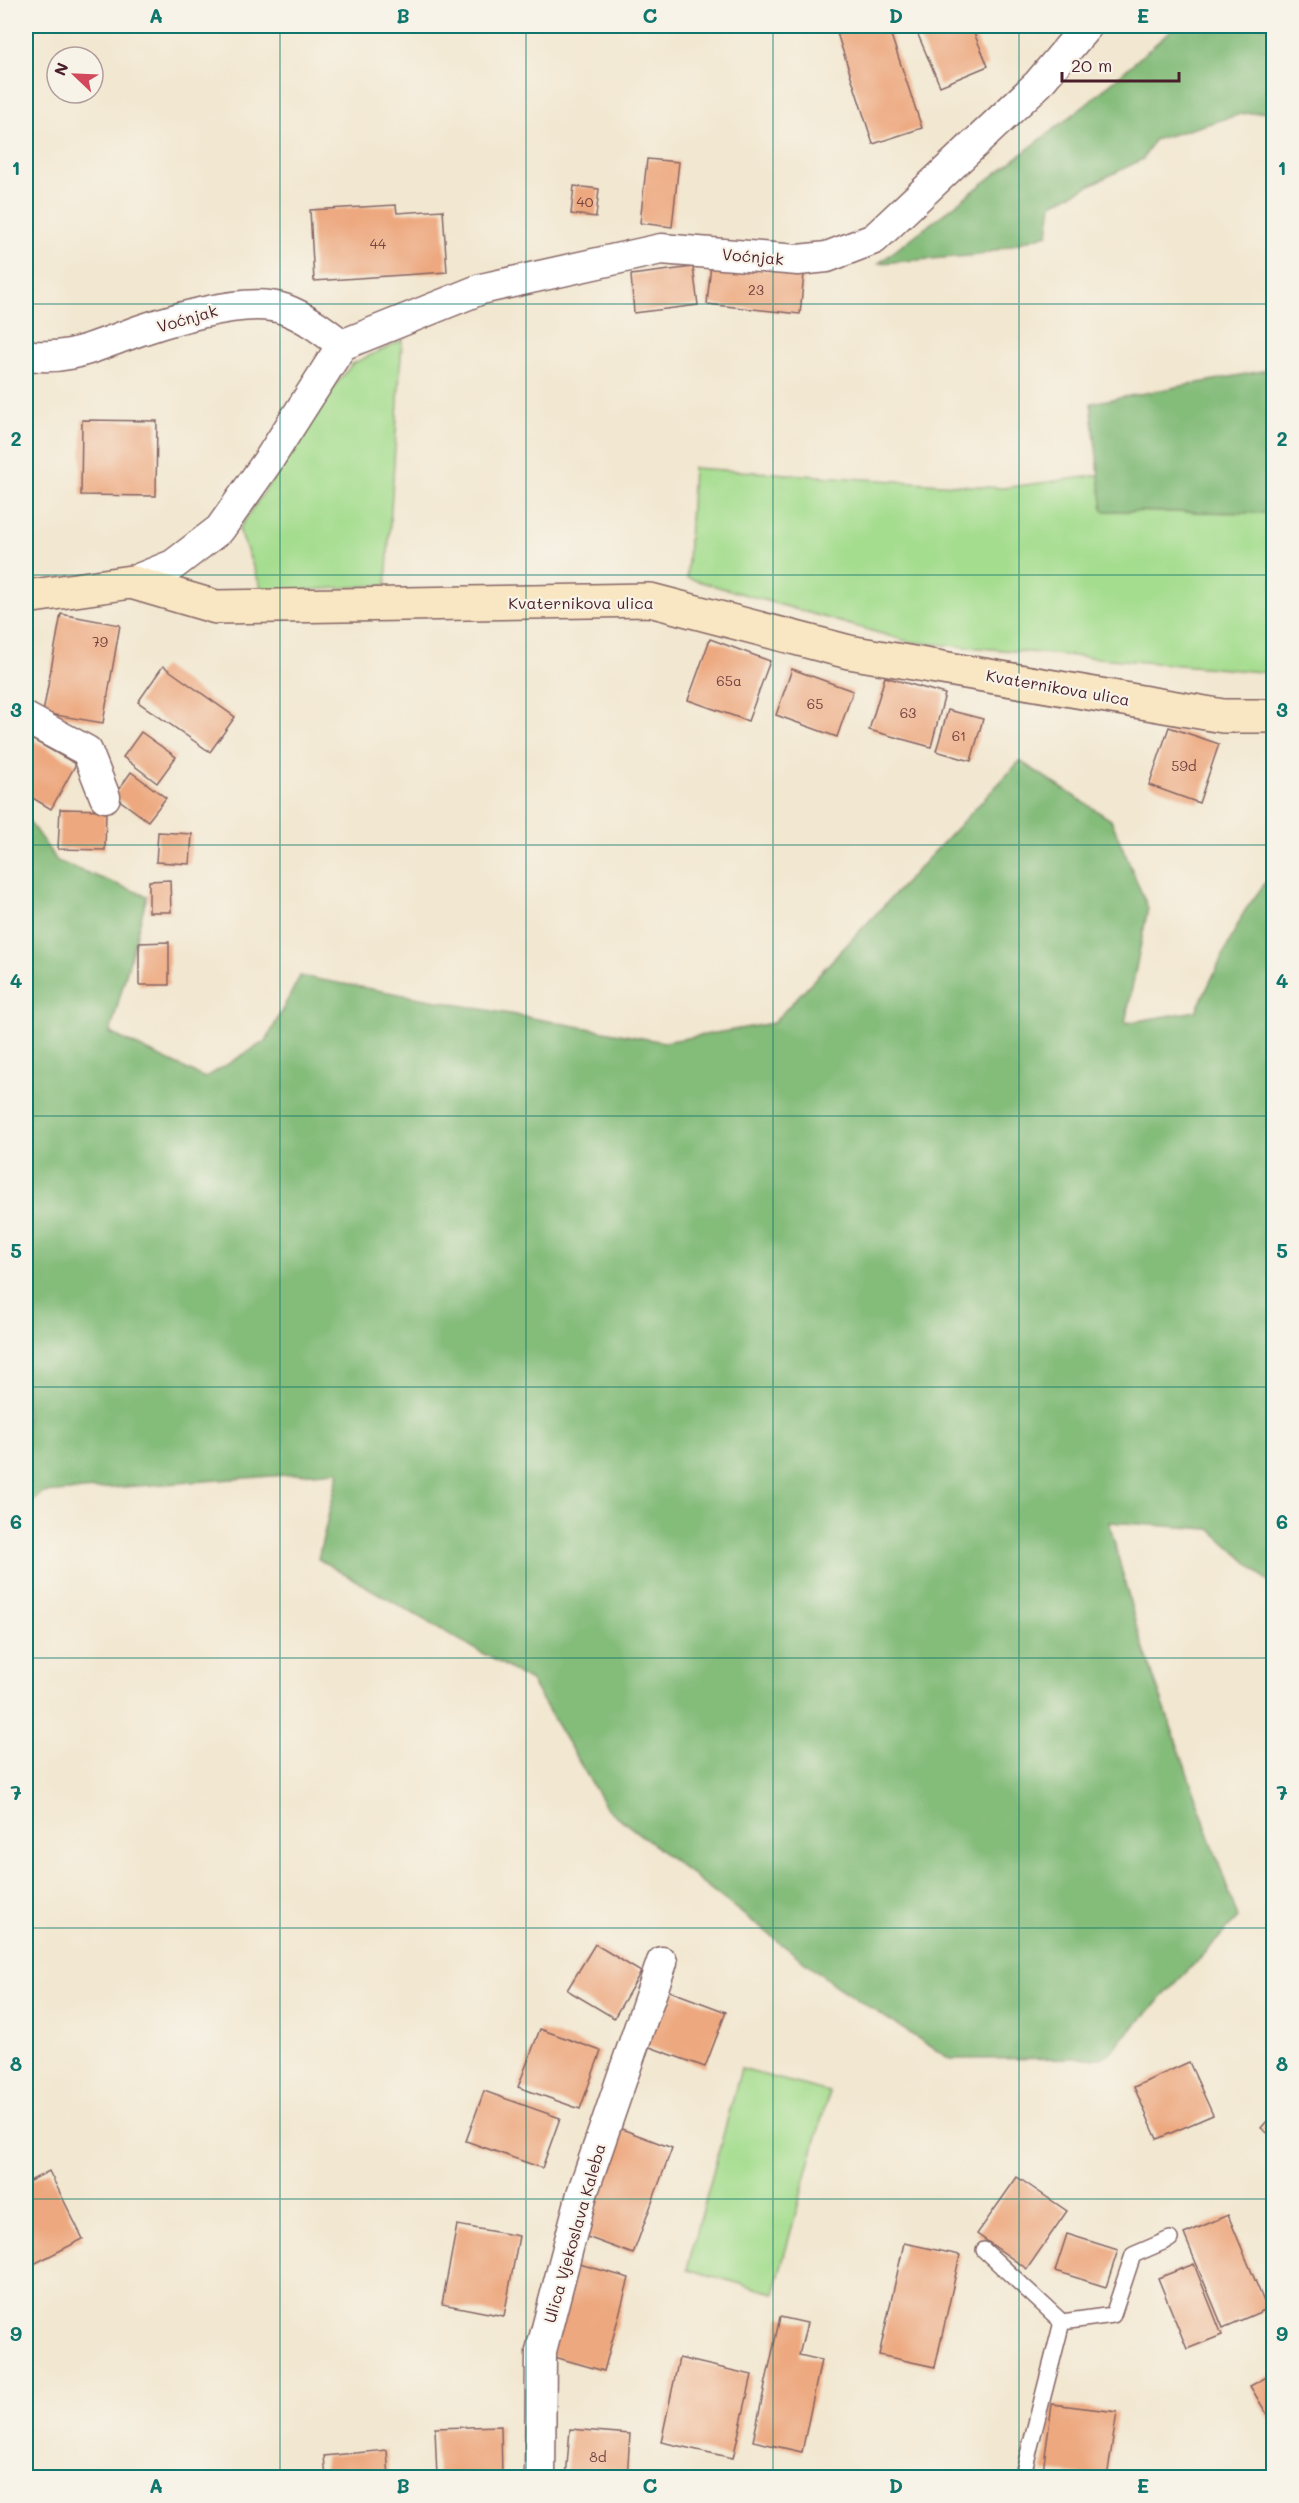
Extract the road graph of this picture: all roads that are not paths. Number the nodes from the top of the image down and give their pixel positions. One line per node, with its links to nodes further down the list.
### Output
1 (1087, 26): 2 (street, Voćnjak)
2 (342, 345): 3 (street, Voćnjak); 4 (street)
3 (26, 355)
4 (131, 582): 5 (street, Kvaternikova ulica); 6 (street, Kvaternikova ulica)
5 (26, 597)
6 (1274, 716)
7 (26, 718): 8 (street)
8 (105, 797)
9 (662, 1962): 13 (street, Ulica Vjekoslava Kaleba)
10 (1170, 2239): 12 (lane)
11 (984, 2250): 12 (lane)
12 (1062, 2322): 14 (lane)
13 (540, 2478)
14 (1022, 2478)

